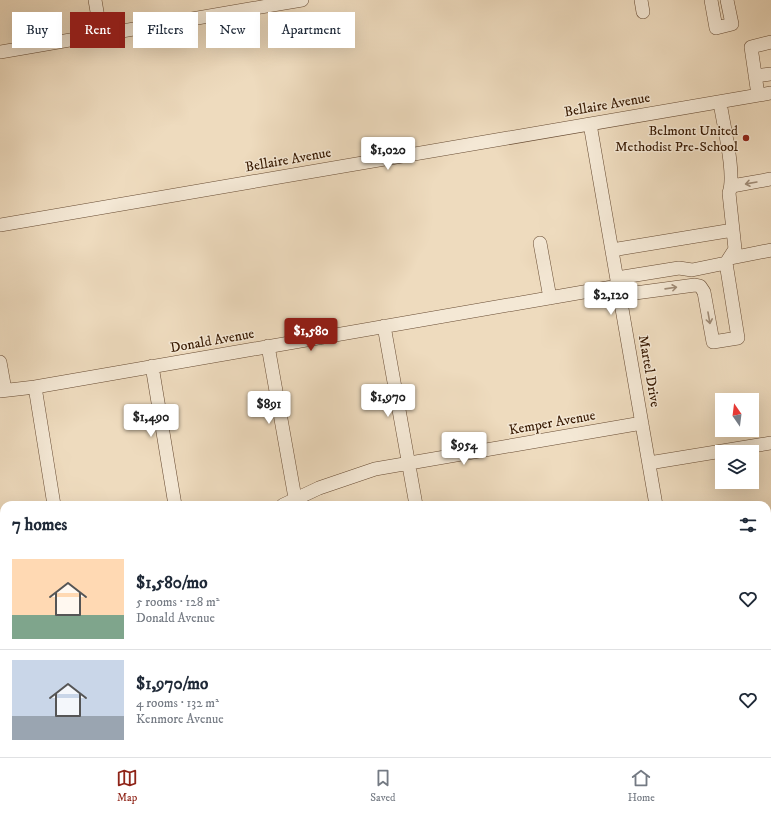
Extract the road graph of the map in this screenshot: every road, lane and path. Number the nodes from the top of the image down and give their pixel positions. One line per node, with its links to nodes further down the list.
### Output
1 (95, 0): 6 (street)
2 (302, 0): 5 (street)
3 (711, 0): 4 (street)
4 (727, 0)
5 (226, 6): 7 (street)
6 (97, 12)
7 (125, 29)
8 (70, 40): 10 (street)
9 (771, 42): 12 (street)
10 (0, 52)
11 (771, 74): 12 (street)
12 (755, 76): 13 (street)
13 (765, 94): 14 (street, Bellaire Avenue)
14 (720, 102): 15 (street, Bellaire Avenue); 17 (street)
15 (590, 124): 18 (street, Bellaire Avenue); 21 (street, Martel Drive)
16 (771, 179): 17 (street, one-way to 17)
17 (732, 186): 19 (street)
18 (0, 225)
19 (733, 230): 21 (street); 23 (street)
20 (540, 243): 27 (street)
21 (612, 250): 26 (street, Martel Drive)
22 (771, 250): 23 (street)
23 (728, 260): 24 (street); 25 (street, one-way to 23)
24 (685, 269): 25 (street); 26 (street)
25 (695, 285): 26 (street, one-way to 25)
26 (618, 286): 27 (street, Donald Avenue); 34 (street, Martel Drive)
27 (550, 298): 28 (street, Donald Avenue)
28 (384, 326): 29 (street, Donald Avenue); 36 (street)
29 (268, 346): 31 (street, Donald Avenue); 38 (street)
30 (0, 362): 33 (street)
31 (152, 366): 32 (street, Donald Avenue); 40 (street)
32 (34, 387): 33 (street, Donald Avenue); 39 (street)
33 (3, 391)
34 (642, 423): 36 (street, Kemper Avenue); 37 (street, Martel Drive)
35 (771, 443): 37 (street)
36 (408, 463): 38 (street, Kemper Avenue); 42 (street)
37 (649, 463): 43 (street, Martel Drive)
38 (295, 498): 41 (street, Kemper Avenue)
39 (53, 501)
40 (175, 501)
41 (290, 501)
42 (415, 501)
43 (655, 501)

